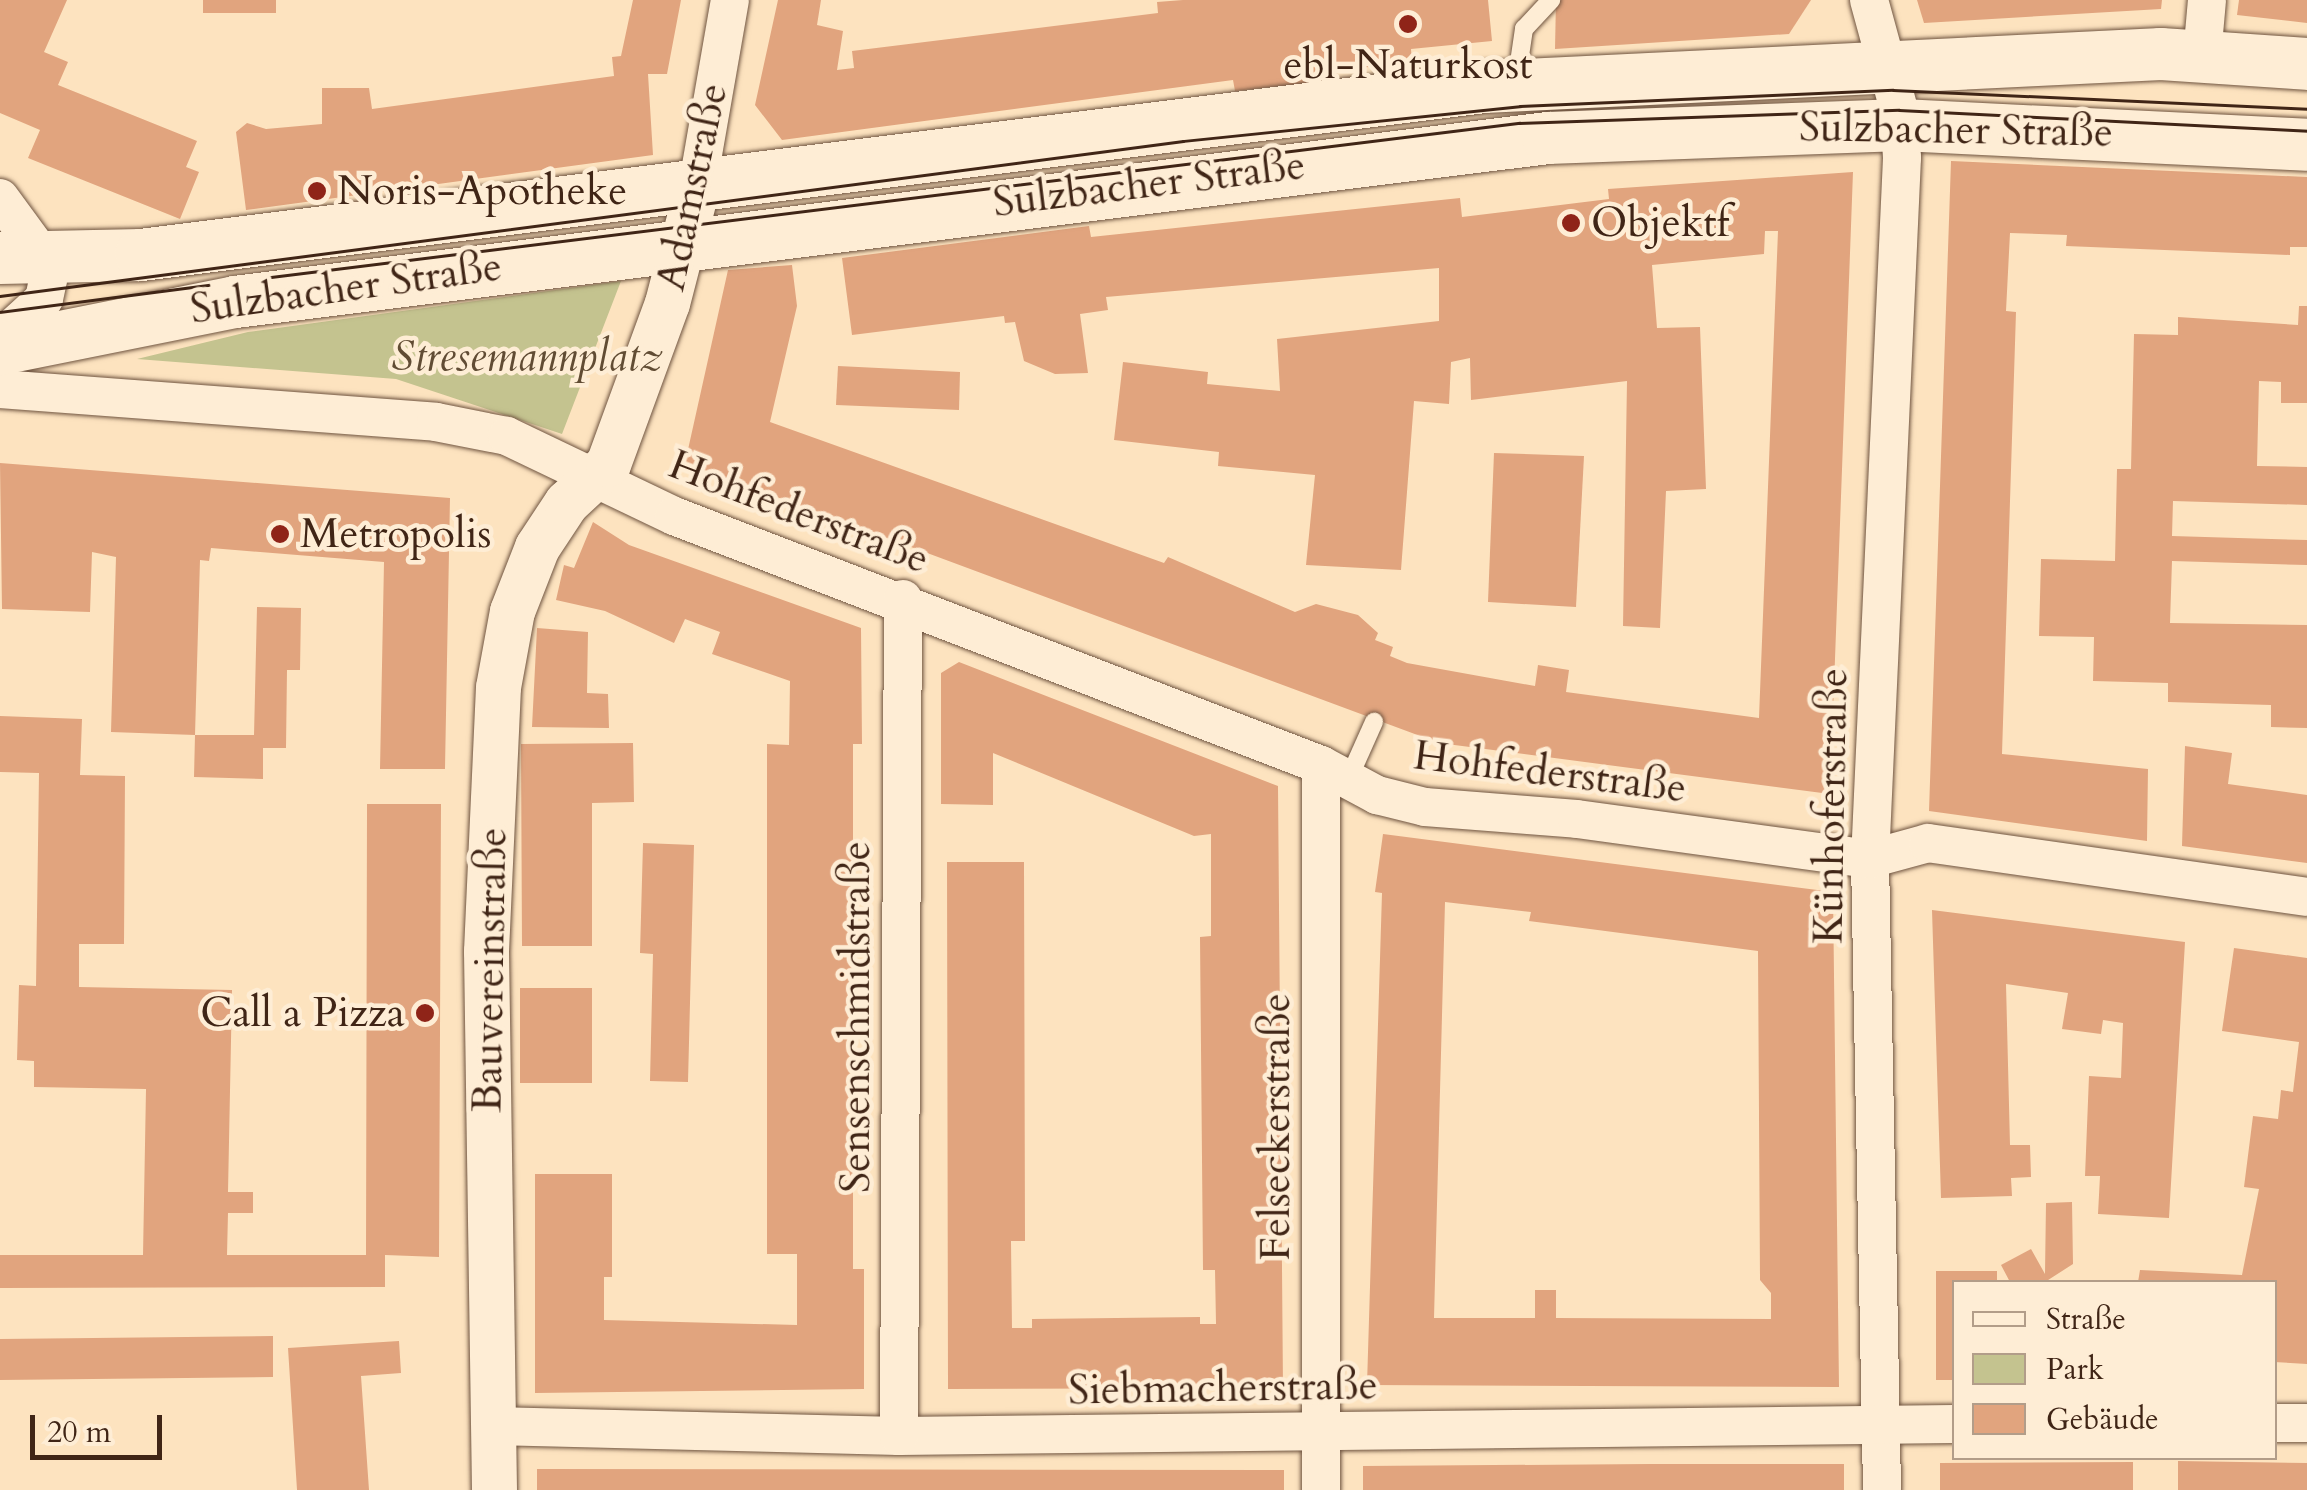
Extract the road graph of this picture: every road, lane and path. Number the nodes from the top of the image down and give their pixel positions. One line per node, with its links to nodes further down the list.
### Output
1 (730, 0): 11 (street, Adamstraße)
2 (1551, 0): 8 (lane)
3 (1869, 0): 7 (street, Künhoferstraße)
4 (2207, 0): 5 (street)
5 (2202, 56): 6 (main road, Sulzbacher Straße); 7 (main road, Sulzbacher Straße)
6 (2307, 64)
7 (1884, 66): 8 (main road, Sulzbacher Straße); 9 (street, Künhoferstraße)
8 (1516, 85): 11 (main road, Sulzbacher Straße)
9 (1901, 125): 10 (main road, Sulzbacher Straße); 13 (main road, Sulzbacher Straße); 22 (street, Künhoferstraße)
10 (2307, 145)
11 (698, 183): 13 (street, Adamstraße); 14 (main road, Sulzbacher Straße)
12 (0, 198): 14 (street)
13 (685, 242): 16 (main road, Sulzbacher Straße); 18 (street, Adamstraße)
14 (22, 258): 15 (street)
15 (0, 339)
16 (0, 349)
17 (0, 388): 18 (street)
18 (596, 480): 19 (street, Hohfederstraße); 28 (street, Bauvereinstraße)
19 (903, 599): 21 (street, Hohfederstraße); 30 (street, Sensenschmidstraße)
20 (1374, 722): 21 (lane)
21 (1335, 772): 22 (street, Hohfederstraße); 29 (street, Felseckerstraße)
22 (1870, 859): 23 (street, Hohfederstraße); 26 (street, Künhoferstraße)
23 (2307, 897)
24 (2277, 1423): 25 (street)
25 (2307, 1423)
26 (1880, 1424): 27 (street, Siebmacherstraße); 29 (street, Siebmacherstraße); 33 (street, Künhoferstraße)
27 (1952, 1424)
28 (493, 1426): 30 (street, Siebmacherstraße); 31 (street, Bauvereinstraße)
29 (1320, 1432): 30 (street, Siebmacherstraße); 32 (street, Felseckerstraße)
30 (899, 1436)
31 (494, 1490)
32 (1321, 1490)
33 (1882, 1490)

